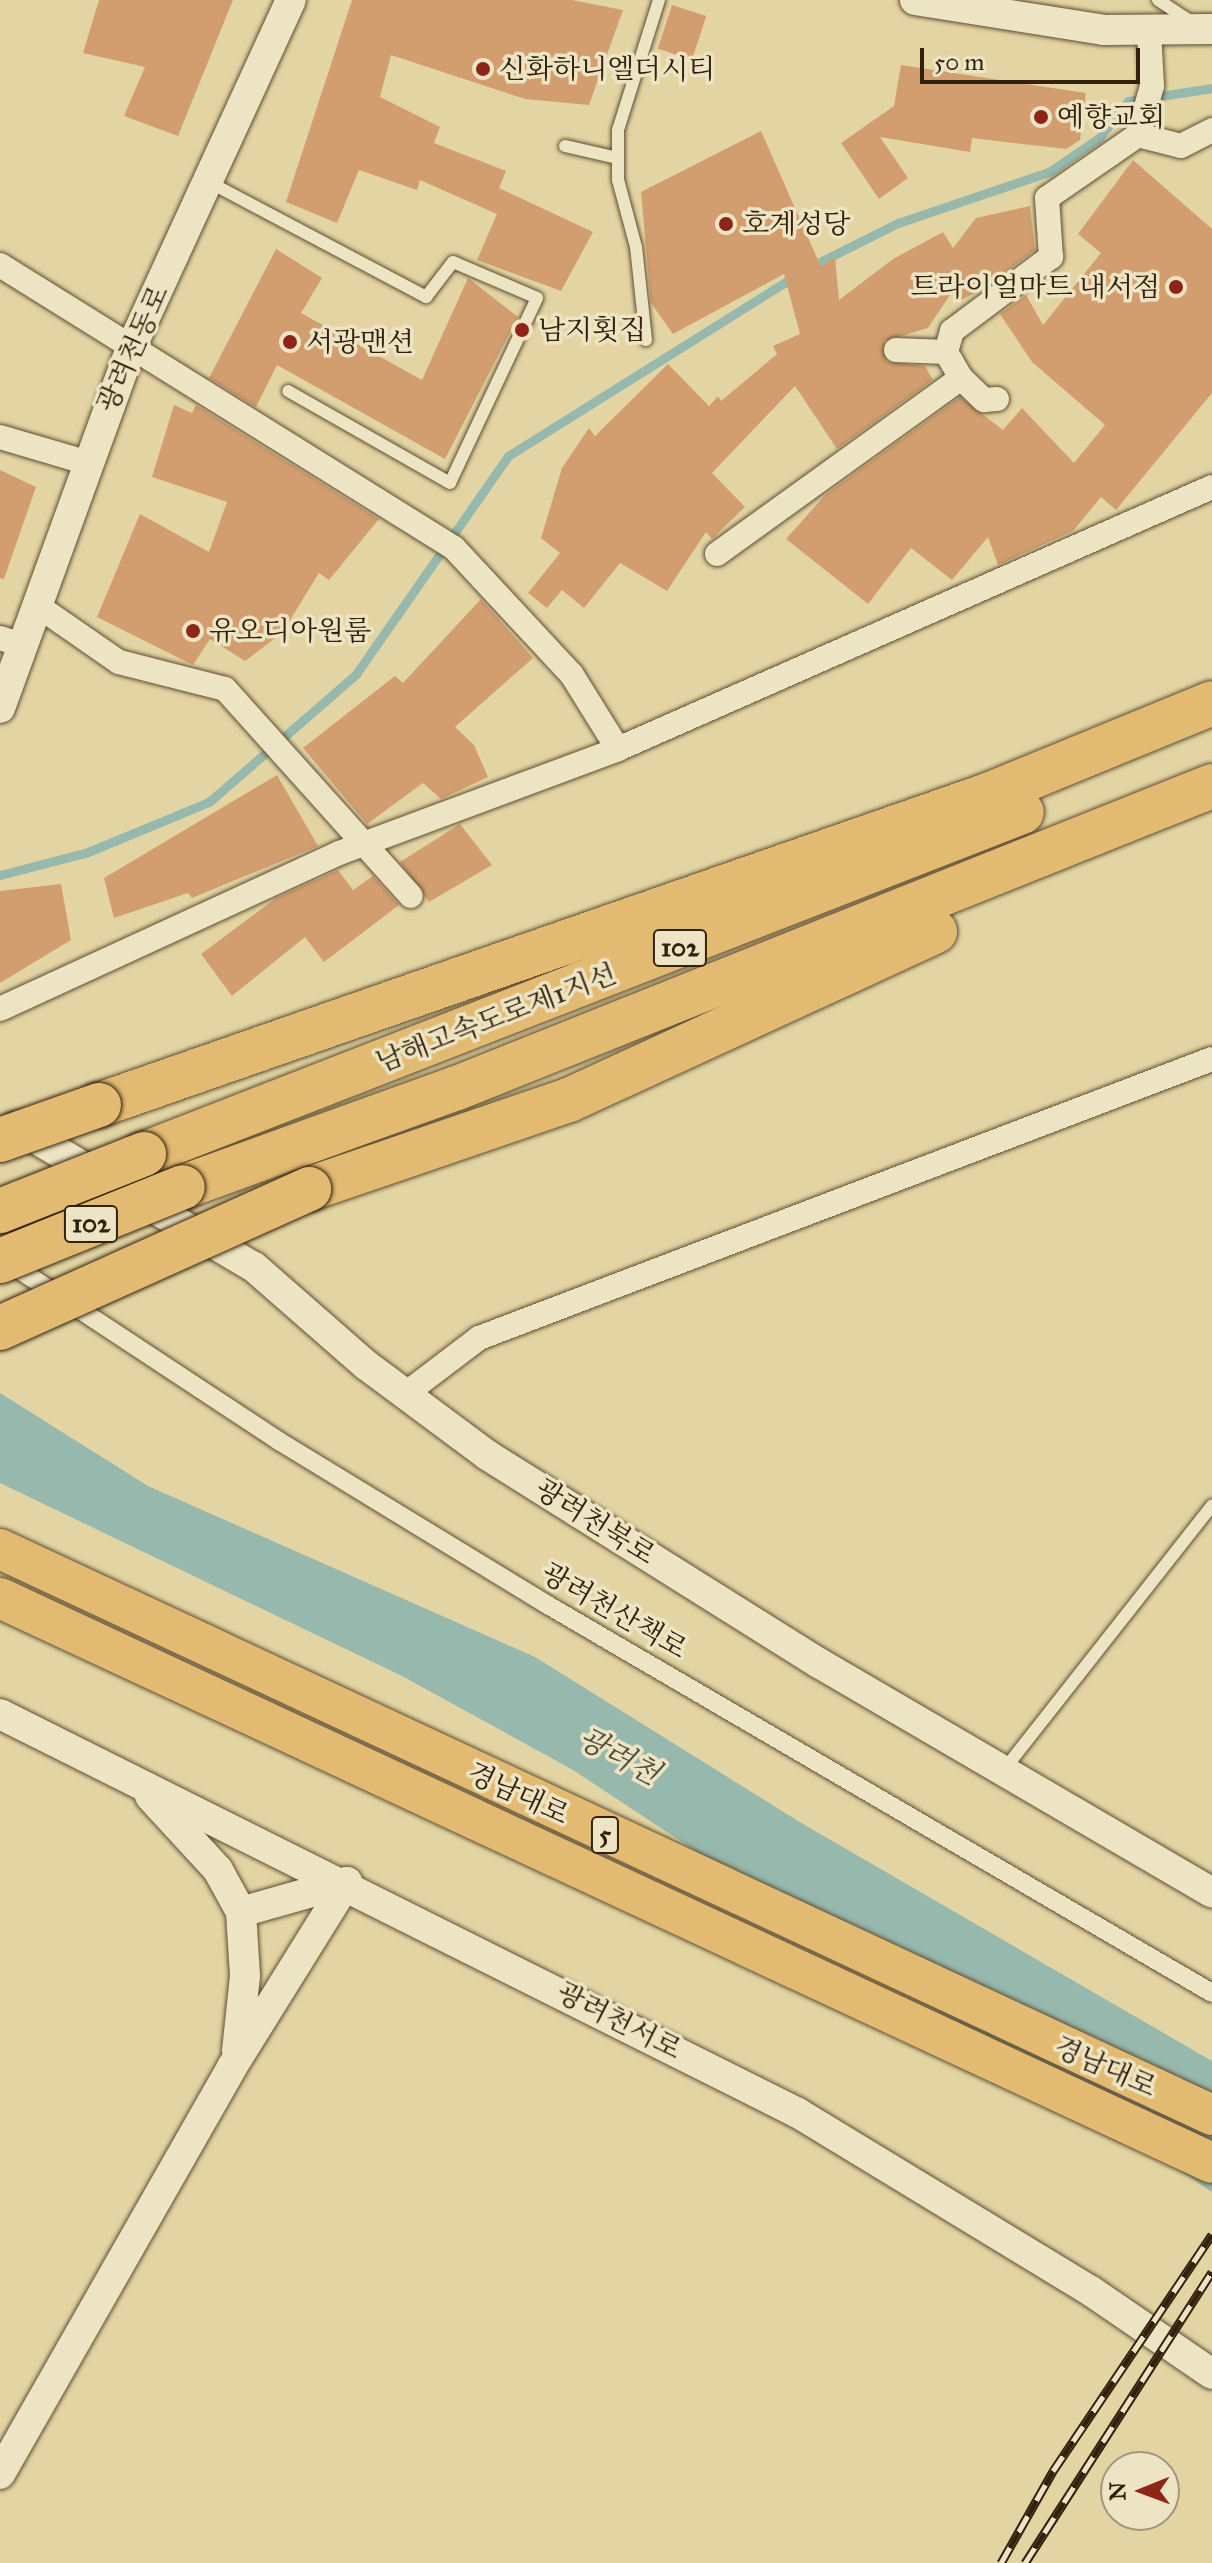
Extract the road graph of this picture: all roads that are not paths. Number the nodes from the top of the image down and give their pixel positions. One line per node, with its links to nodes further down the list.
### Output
1 (291, 0): 11 (street, 광려천동로)
2 (659, 0): 10 (lane)
3 (915, 0): 6 (street)
4 (1158, 0): 5 (lane)
5 (1207, 29): 6 (street)
6 (1149, 31): 8 (street)
7 (1212, 130): 8 (street)
8 (1138, 135): 16 (street)
9 (565, 146): 10 (lane)
10 (618, 158): 13 (lane)
11 (209, 182): 14 (street, 광려천동로); 18 (lane)
12 (0, 265): 14 (street)
13 (646, 340)
14 (130, 350): 21 (street, 광려천동로); 29 (street)
15 (896, 350): 16 (street)
16 (946, 352): 17 (street)
17 (961, 378): 19 (street); 23 (street)
18 (288, 391)
19 (997, 399)
20 (0, 437): 21 (street)
21 (85, 462): 24 (street, 광려천동로)
22 (1212, 487): 29 (street)
23 (717, 554)
24 (38, 606): 25 (street, 광려천동로); 32 (street)
25 (12, 642): 27 (street, 광려천동로)
26 (1212, 703): 37 (highway, bridge)
27 (0, 708)
28 (1212, 731): 38 (highway, 남해고속도로제1지선 / 102, bridge)
29 (618, 749): 32 (street)
30 (1212, 786): 39 (highway, 남해고속도로제1지선 / 102, bridge)
31 (1212, 815): 40 (highway, bridge)
32 (368, 842): 33 (street); 34 (street)
33 (411, 896)
34 (0, 1009)
35 (1212, 1059): 41 (street)
36 (0, 1120): 41 (street, 광려천북로)
37 (0, 1140)
38 (0, 1211)
39 (0, 1259): 51 (street, 광려천산책로)
40 (0, 1328)
41 (404, 1395): 46 (street, 광려천북로)
42 (1212, 1505): 46 (lane)
43 (0, 1549): 53 (highway, 경남대로 / 5)
44 (0, 1598): 54 (highway, 경남대로 / 5)
45 (0, 1714): 47 (street, 광려천서로)
46 (1003, 1771): 49 (street, 광려천북로)
47 (141, 1786): 48 (street, 광려천서로); 50 (street)
48 (347, 1882): 50 (street); 52 (street); 55 (street, 광려천서로)
49 (1212, 1893)
50 (241, 1912): 52 (street)
51 (1212, 1993)
52 (232, 2067): 56 (street)
53 (1212, 2115)
54 (1212, 2163)
55 (1212, 2374)
56 (0, 2474)

